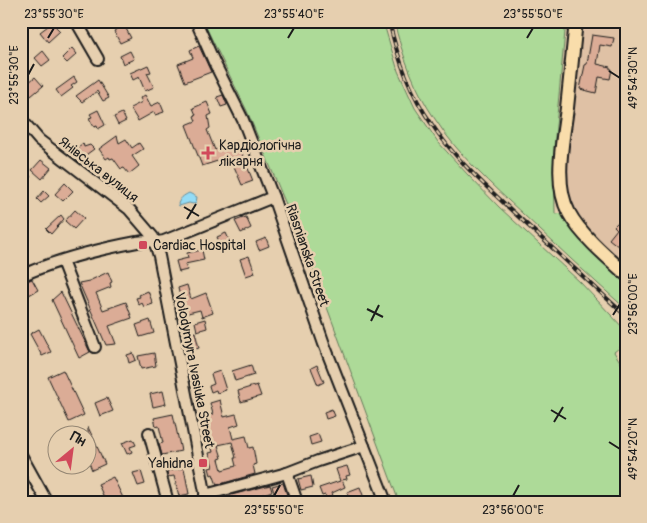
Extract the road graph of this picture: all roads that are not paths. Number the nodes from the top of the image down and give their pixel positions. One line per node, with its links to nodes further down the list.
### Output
1 (76, 21): 4 (street)
2 (196, 21): 6 (street, Riasnianska Street)
3 (576, 21): 9 (main road)
4 (98, 59)
5 (21, 119): 7 (street, Янівська вулиця)
6 (273, 197): 7 (street); 13 (street, Riasnianska Street)
7 (155, 243): 8 (street); 16 (street, Volodymyra Ivasiuka Street)
8 (62, 261): 10 (street); 11 (street)
9 (626, 274)
10 (21, 276)
11 (95, 347)
12 (149, 433): 18 (street)
13 (364, 446): 15 (street); 20 (street, Riasnianska Street)
14 (21, 455): 17 (street)
15 (287, 473): 16 (street); 19 (street)
16 (206, 498)
17 (47, 502)
18 (168, 502)
19 (297, 502)
20 (386, 502)

